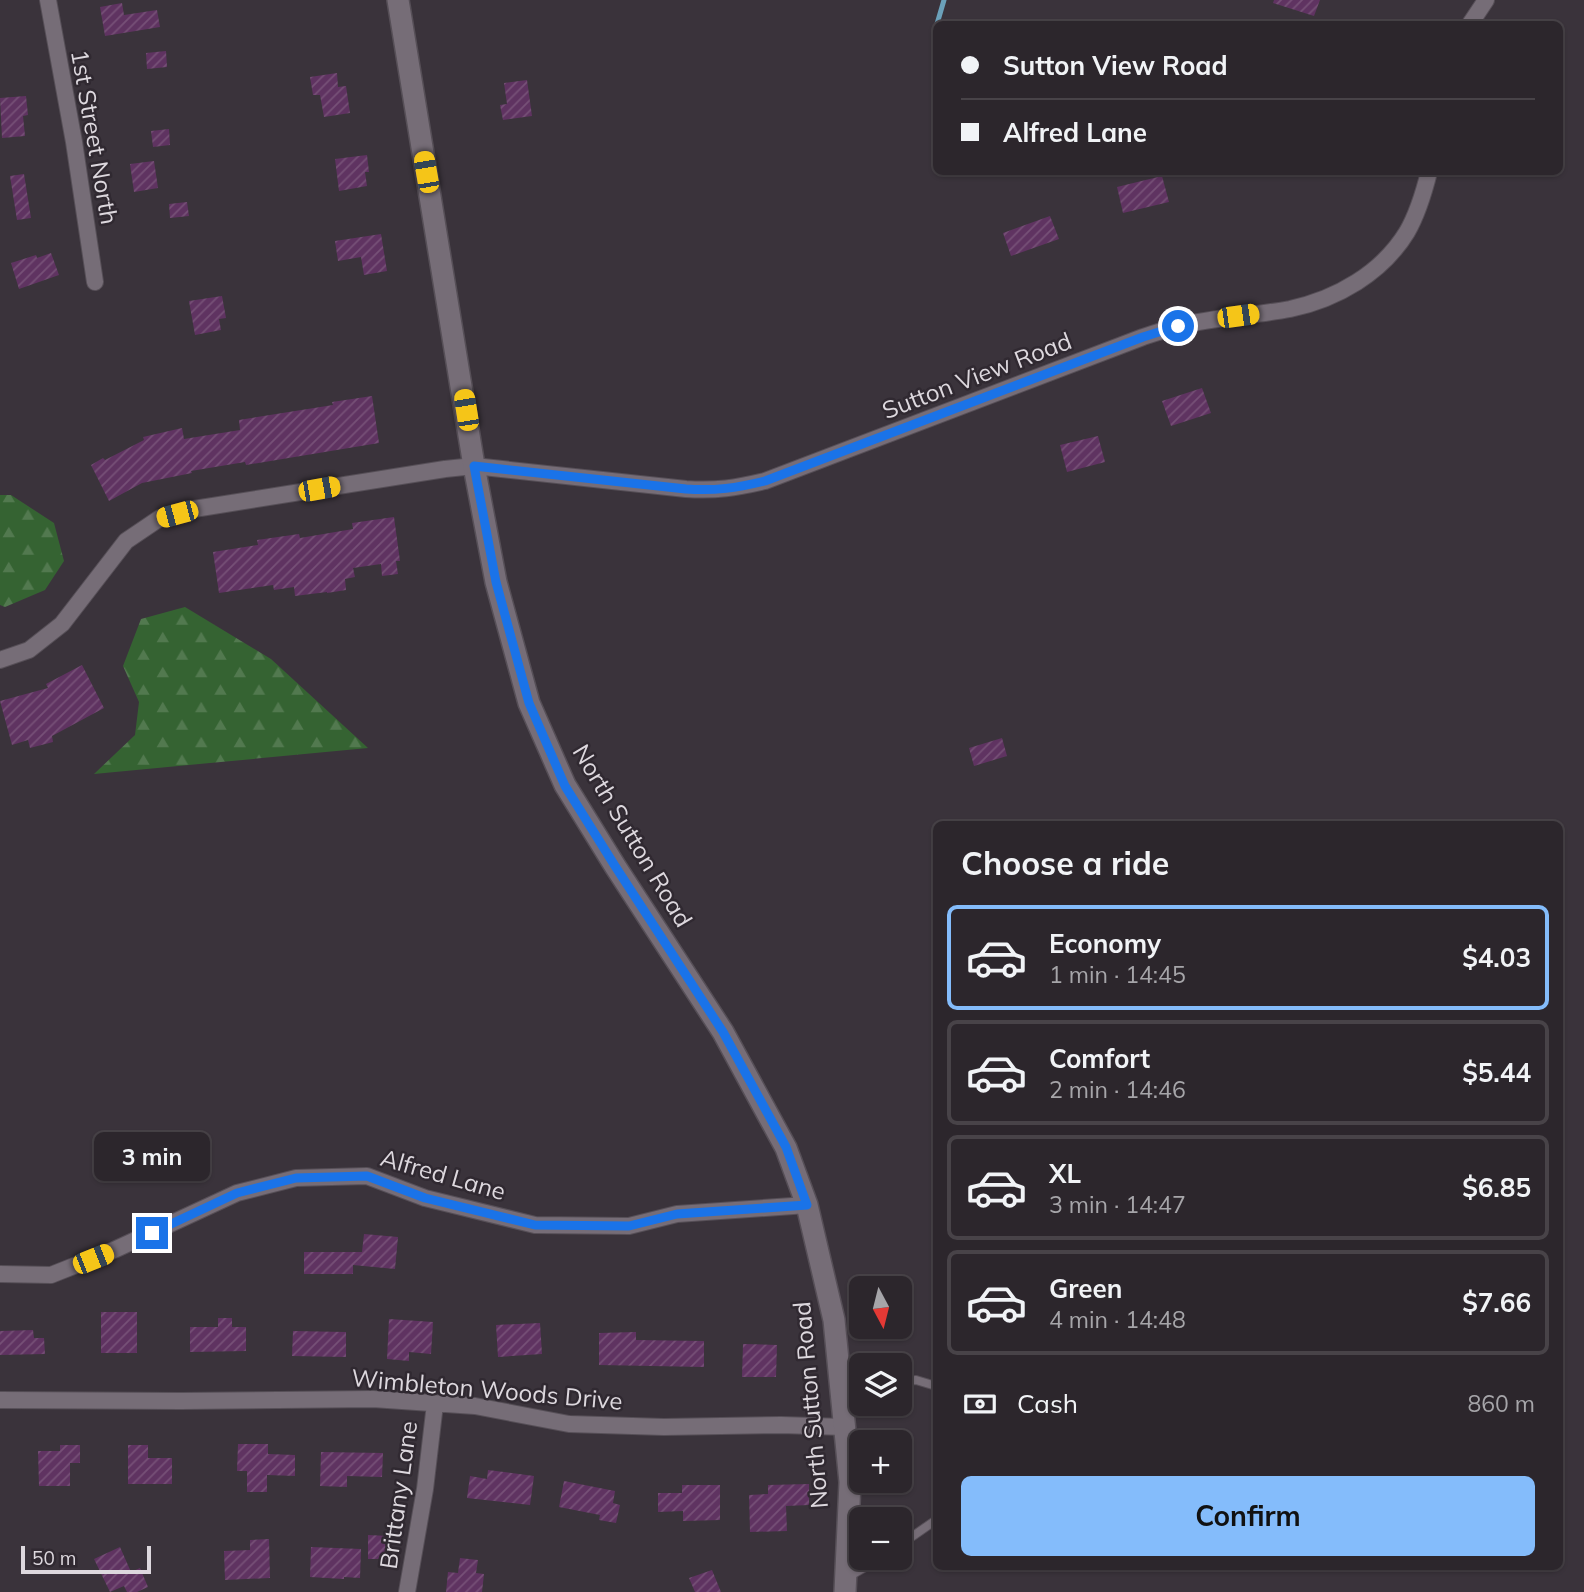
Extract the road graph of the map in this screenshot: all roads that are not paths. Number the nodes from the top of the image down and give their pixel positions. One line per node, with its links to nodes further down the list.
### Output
1 (48, 0): 6 (street, 1st Street North)
2 (398, 0): 7 (main road, North Sutton Road)
3 (1486, 0): 4 (street)
4 (1472, 21)
5 (1428, 175): 7 (street, Sutton View Road)
6 (95, 282)
7 (474, 466): 8 (street, Sutton View Road); 9 (main road, North Sutton Road)
8 (0, 660)
9 (807, 1205): 10 (street, Alfred Lane); 12 (main road, North Sutton Road)
10 (0, 1274)
11 (912, 1380): 13 (lane)
12 (849, 1382)
13 (933, 1386)
14 (0, 1400): 16 (street, Wimbleton Woods Drive)
15 (849, 1401): 17 (main road, North Sutton Road)
16 (435, 1404): 17 (street, Wimbleton Woods Drive); 22 (street, Brittany Lane)
17 (844, 1427): 21 (main road, North Sutton Road)
18 (933, 1522): 19 (lane)
19 (912, 1537)
20 (865, 1570): 21 (lane)
21 (845, 1585)
22 (407, 1592)

